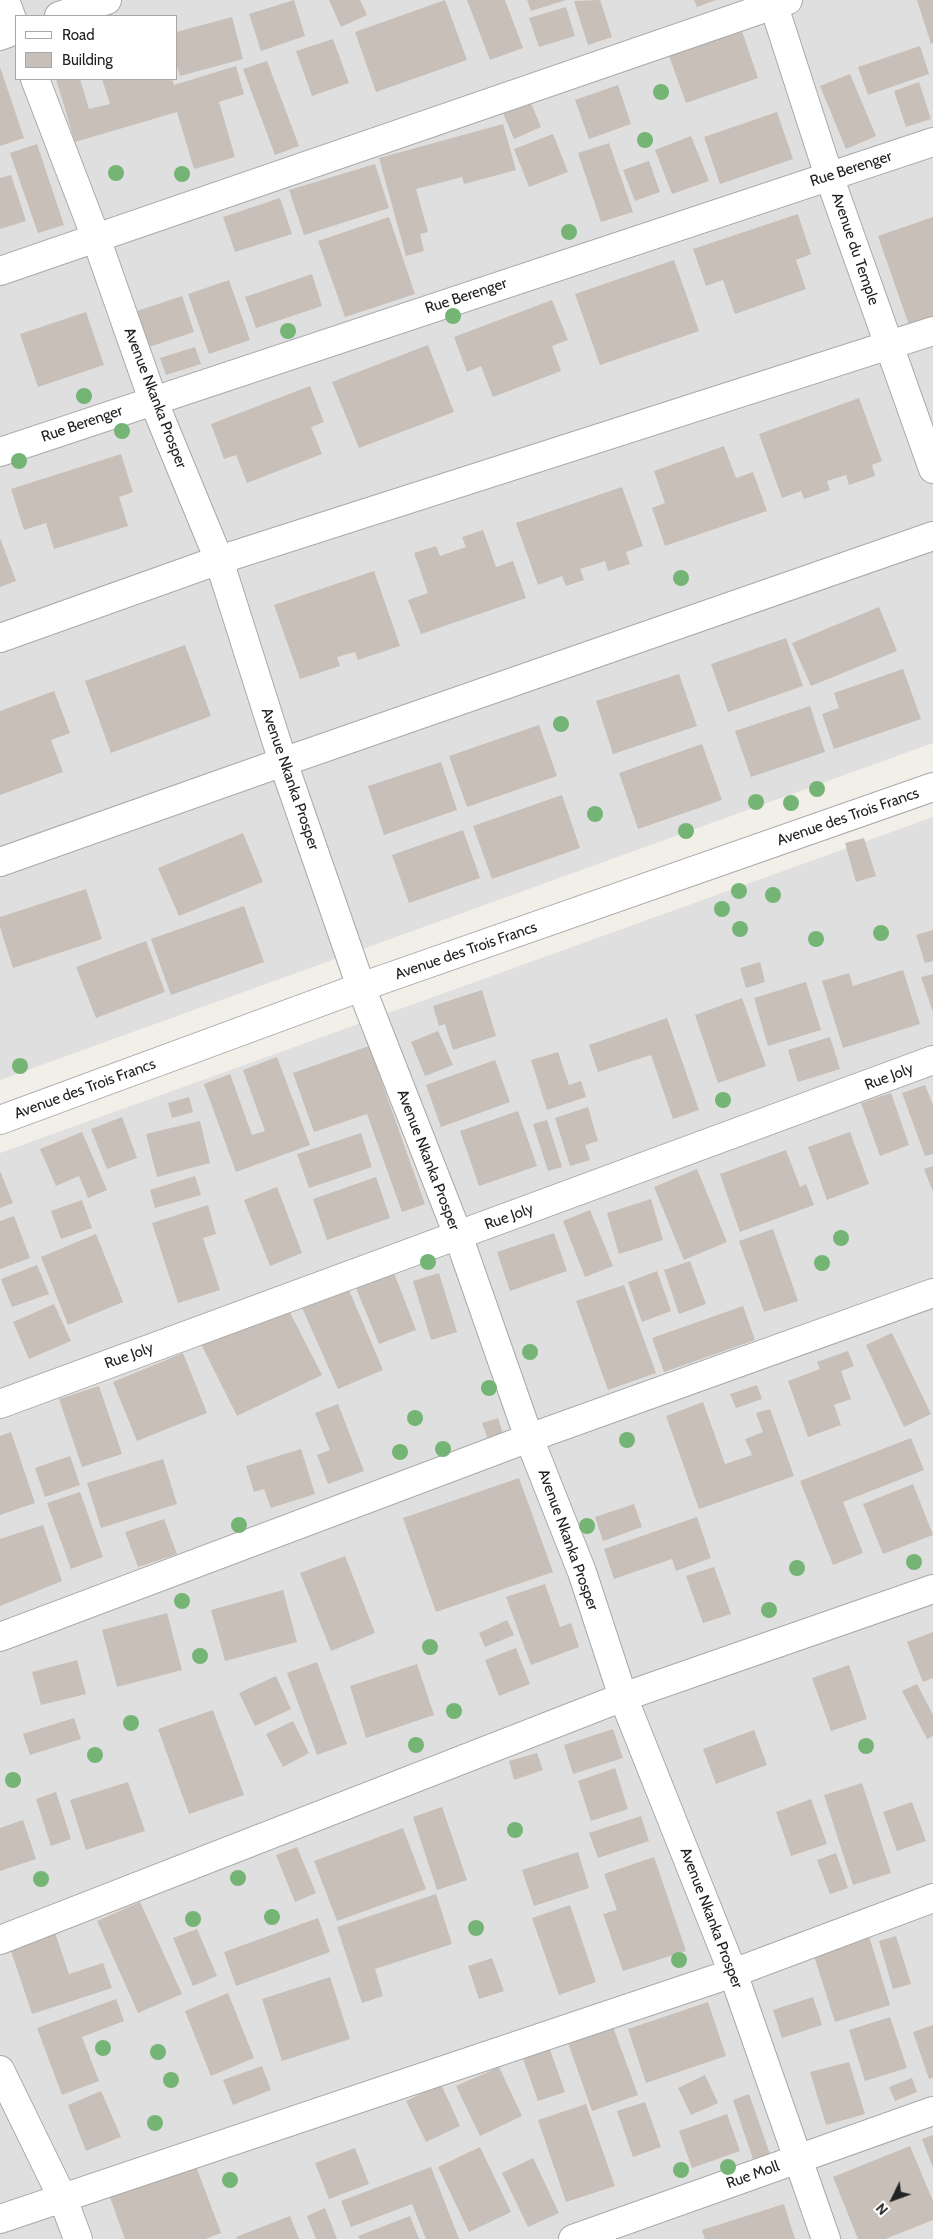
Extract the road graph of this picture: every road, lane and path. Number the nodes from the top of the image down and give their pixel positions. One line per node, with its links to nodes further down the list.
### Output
1 (5, 0): 5 (street)
2 (107, 0): 4 (street)
3 (777, 2): 10 (street, Avenue du Temple); 11 (street)
4 (62, 15)
5 (15, 27)
6 (15, 30): 7 (street)
7 (0, 36)
8 (35, 80): 11 (street, Avenue Nkanka Prosper)
9 (933, 142): 10 (street, Rue Berenger)
10 (829, 176): 14 (street, Avenue du Temple); 15 (street, Rue Berenger)
11 (96, 238): 12 (street); 15 (street, Avenue Nkanka Prosper)
12 (0, 271)
13 (933, 331): 14 (street)
14 (889, 346): 17 (street, Avenue du Temple); 19 (street)
15 (153, 400): 16 (street, Rue Berenger); 19 (street, Avenue Nkanka Prosper)
16 (0, 452)
17 (933, 469)
18 (933, 536): 21 (street)
19 (219, 560): 20 (street); 21 (street, Avenue Nkanka Prosper)
20 (0, 638)
21 (283, 762): 23 (street); 24 (street, Avenue Nkanka Prosper)
22 (933, 787): 24 (street, Avenue des Trois Francs)
23 (0, 862)
24 (361, 988): 26 (street, Avenue des Trois Francs); 27 (street, Avenue Nkanka Prosper)
25 (933, 1060): 27 (street, Rue Joly)
26 (0, 1120)
27 (458, 1236): 29 (street, Rue Joly); 30 (street, Avenue Nkanka Prosper)
28 (933, 1293): 30 (street)
29 (0, 1404)
30 (529, 1438): 32 (street); 33 (street, Avenue Nkanka Prosper)
31 (933, 1589): 33 (street)
32 (0, 1637)
33 (623, 1697): 35 (street); 36 (street, Avenue Nkanka Prosper)
34 (933, 1898): 36 (street)
35 (0, 1940)
36 (734, 1973): 39 (street, Avenue Nkanka Prosper); 40 (street)
37 (0, 2070): 40 (street)
38 (933, 2111): 39 (street, Rue Moll)
39 (797, 2159): 43 (street, Rue Moll); 44 (street, Avenue Nkanka Prosper)
40 (63, 2199): 41 (street); 42 (street)
41 (0, 2219)
42 (78, 2239)
43 (573, 2239)
44 (826, 2239)

